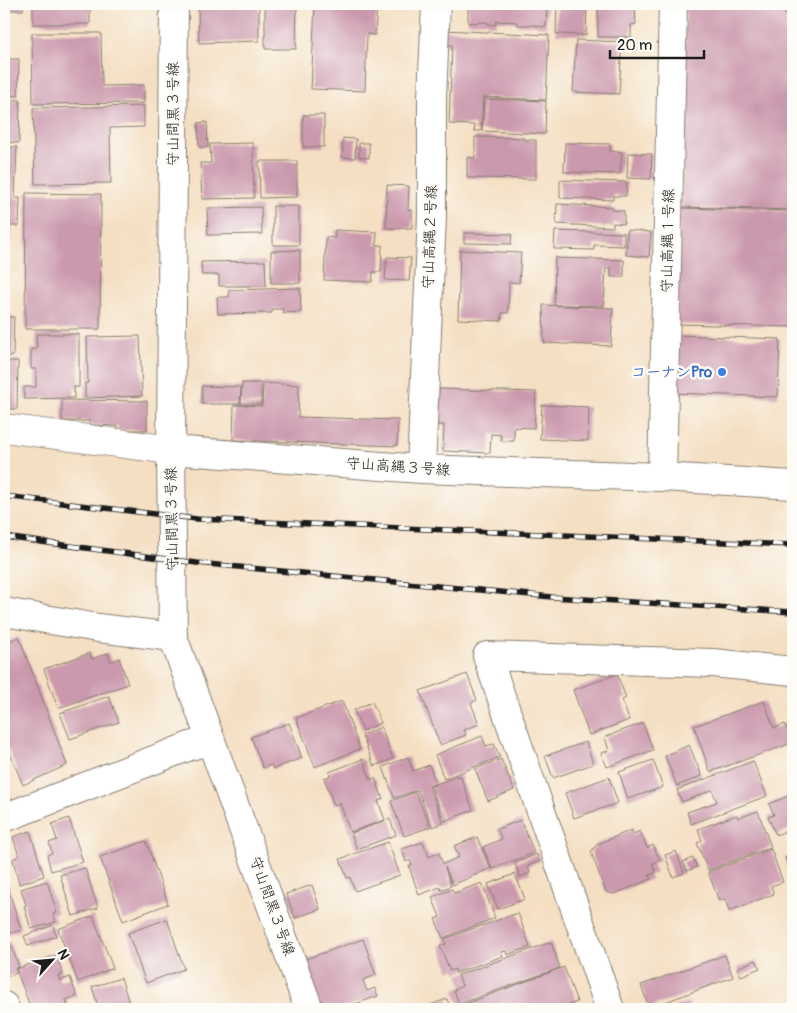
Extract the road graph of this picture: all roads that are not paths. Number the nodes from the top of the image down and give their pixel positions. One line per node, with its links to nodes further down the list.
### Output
1 (174, 4): 5 (street, 守山間黒３号線)
2 (436, 4): 6 (street, 守山高縄２号線)
3 (674, 4): 7 (street, 守山高縄１号線)
4 (4, 428): 5 (street, 守山高縄３号線)
5 (171, 450): 6 (street, 守山高縄３号線); 10 (street, 守山間黒３号線)
6 (421, 469): 7 (street, 守山高縄３号線)
7 (662, 477): 8 (street, 守山高縄３号線)
8 (793, 485)
9 (4, 612): 10 (street)
10 (173, 637): 12 (street, 守山間黒３号線)
11 (793, 671): 17 (street)
12 (211, 740): 13 (street); 16 (street, 守山間黒３号線)
13 (4, 818)
14 (4, 1006): 15 (street)
15 (5, 1009)
16 (309, 1009)
17 (610, 1009)

